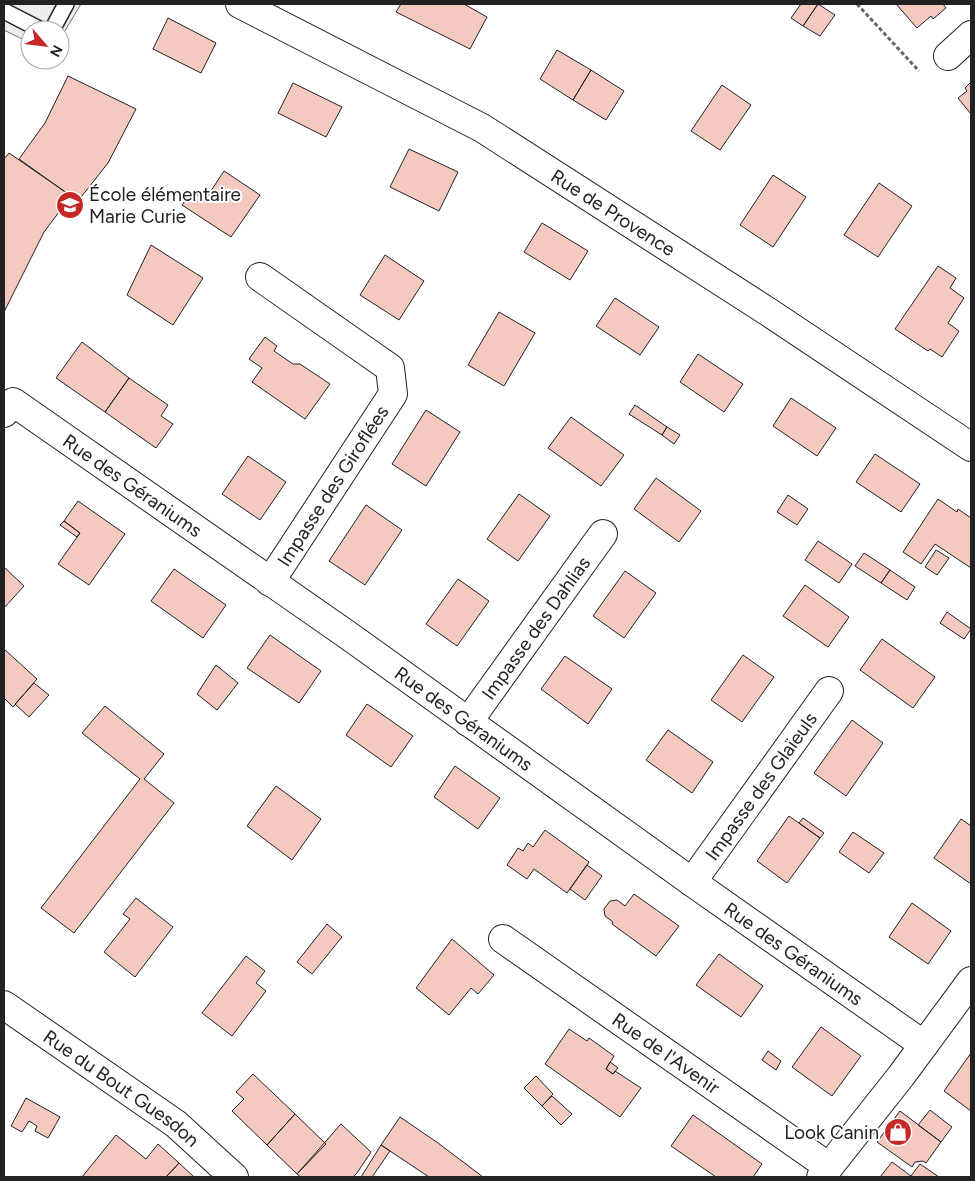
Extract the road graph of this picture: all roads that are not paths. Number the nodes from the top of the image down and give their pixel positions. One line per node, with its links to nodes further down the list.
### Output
1 (66, 4): 5 (lane)
2 (240, 4): 10 (street, Rue de Provence)
3 (4, 11): 4 (lane)
4 (22, 20)
5 (57, 20)
6 (971, 35): 7 (street)
7 (948, 56)
8 (260, 277): 12 (street, Impasse des Giroflées)
9 (4, 413): 12 (street, Rue des Géraniums)
10 (971, 447)
11 (603, 534): 14 (street, Impasse des Dahlias)
12 (270, 582): 14 (street, Rue des Géraniums)
13 (829, 691): 15 (street, Impasse des Glaïeuls)
14 (468, 722): 15 (street, Rue des Géraniums)
15 (692, 882): 19 (street, Rue des Géraniums)
16 (503, 938): 20 (street, Rue de l'Avenir)
17 (971, 981): 19 (street, Rue de l'Avenir)
18 (4, 1004): 21 (street, Rue du Bout Guesdon)
19 (924, 1045): 20 (street, Rue de l'Avenir)
20 (825, 1172)
21 (234, 1177)

